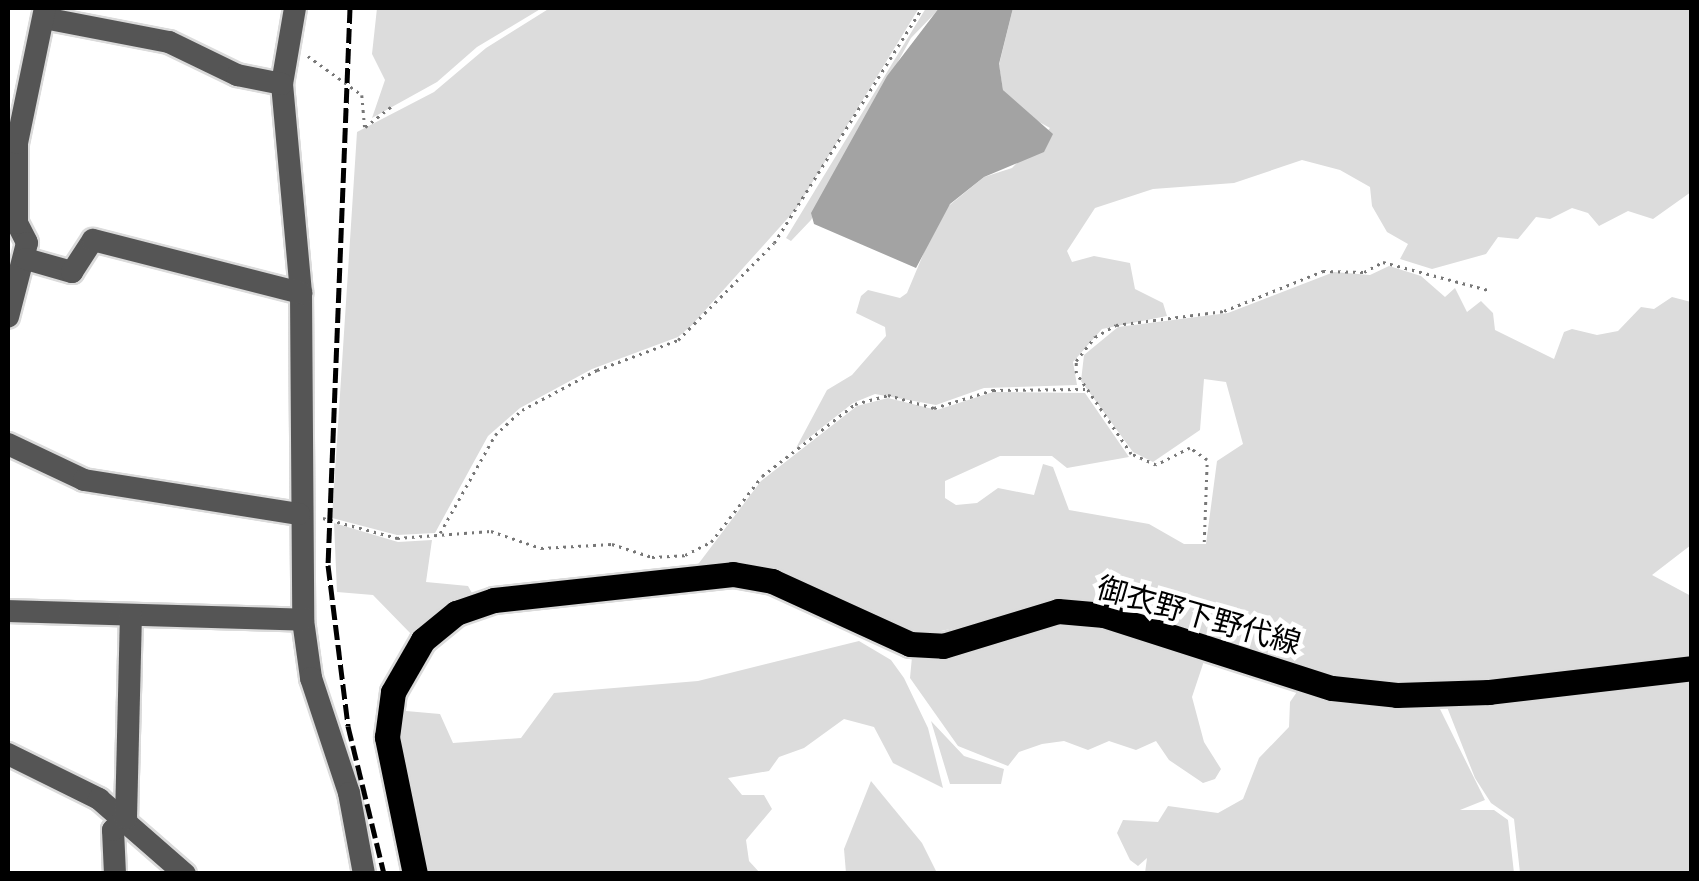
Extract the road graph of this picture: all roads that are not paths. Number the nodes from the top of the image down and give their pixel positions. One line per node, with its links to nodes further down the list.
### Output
1 (295, 8): 3 (street)
2 (44, 13): 3 (street); 4 (street)
3 (282, 84): 6 (street)
4 (12, 222): 5 (street)
5 (26, 259): 6 (street); 7 (street)
6 (301, 293): 9 (street)
7 (8, 317)
8 (8, 444): 9 (street)
9 (299, 514): 12 (street)
10 (8, 611): 11 (street)
11 (131, 615): 12 (street); 15 (street)
12 (303, 620): 18 (street)
13 (1692, 668): 19 (main road, 御衣野下野代線)
14 (8, 754): 15 (street)
15 (126, 818): 16 (street); 17 (street)
16 (115, 874)
17 (185, 874)
18 (364, 874)
19 (415, 874)

